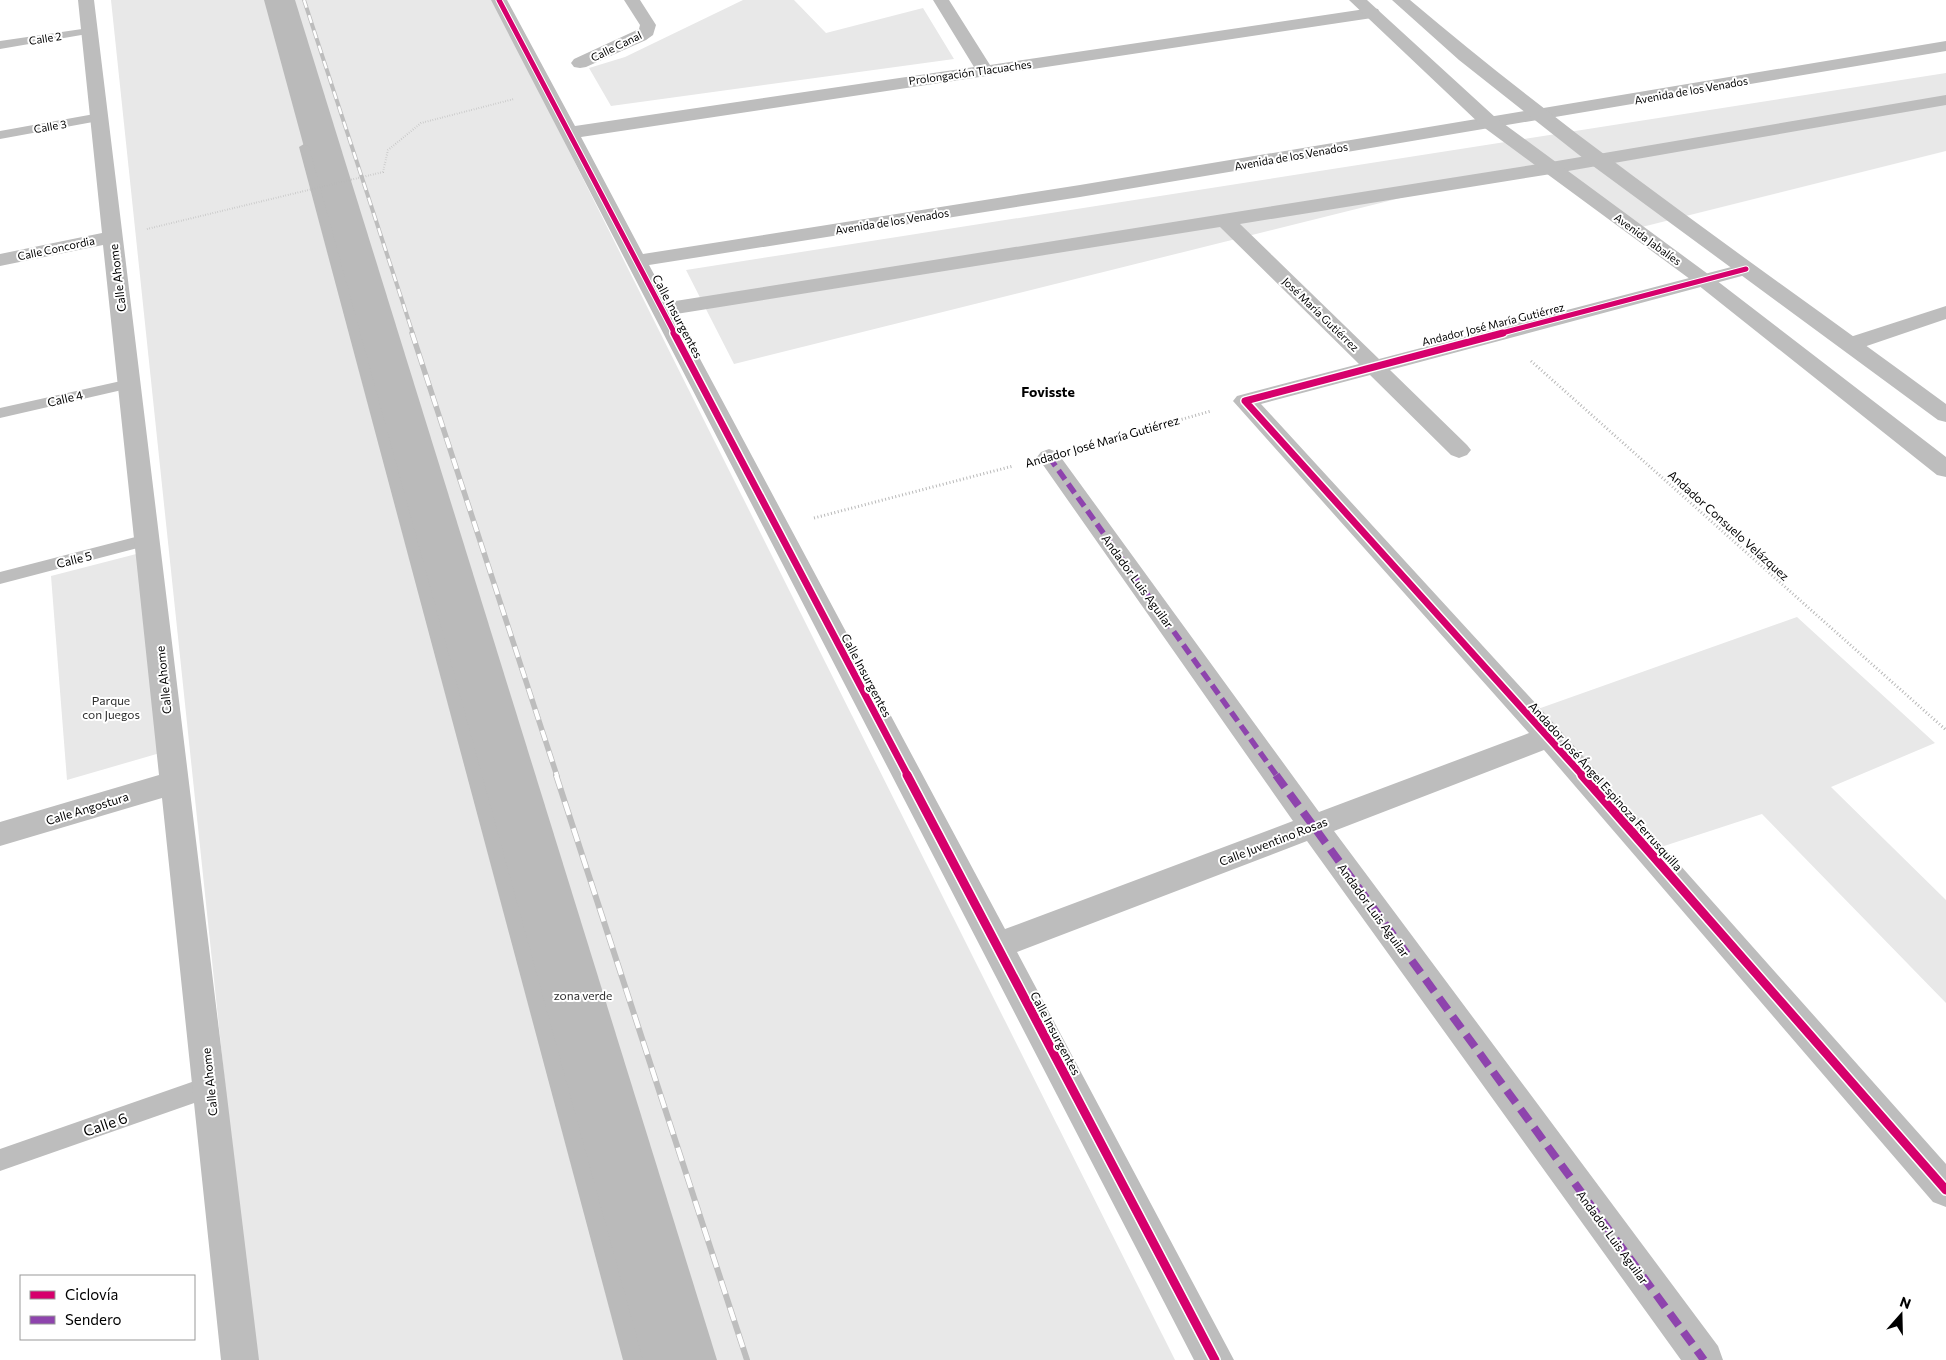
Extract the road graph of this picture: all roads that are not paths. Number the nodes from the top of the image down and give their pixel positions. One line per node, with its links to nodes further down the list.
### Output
1 (86, 0): 7 (street, Calle Ahome)
2 (499, 0): 16 (street, Calle Insurgentes)
3 (632, 0): 10 (street, Calle Canal)
4 (942, 0): 11 (street)
5 (1400, 0): 13 (street)
6 (1364, 7): 11 (street, Prolongación Tlacuaches); 15 (street, Avenida Jabalíes)
7 (89, 31): 8 (lane, Calle 2); 14 (street, Calle Ahome)
8 (0, 45)
9 (1946, 46): 13 (street, Avenida de los Venados)
10 (580, 63)
11 (985, 70): 16 (street, Prolongación Tlacuaches)
12 (1946, 100): 18 (street)
13 (1537, 116): 15 (street, Avenida de los Venados); 18 (street)
14 (100, 117): 17 (lane, Calle 3); 21 (street, Calle Ahome)
15 (1489, 122): 19 (street, Avenida Jabalíes); 23 (street, Avenida de los Venados)
16 (569, 133): 23 (street, Calle Insurgentes)
17 (0, 135)
18 (1596, 160): 19 (street); 24 (street)
19 (1551, 168): 20 (street); 25 (street, Avenida Jabalíes)
20 (1225, 220): 26 (street); 29 (street, José María Gutiérrez)
21 (113, 237): 22 (street, Calle Concordia); 30 (street, Calle Ahome)
22 (0, 260)
23 (636, 261): 26 (street, Calle Insurgentes)
24 (1746, 269): 25 (street, Andador José María Gutiérrez); 28 (street)
25 (1705, 281): 29 (street, Andador José María Gutiérrez); 36 (street, Avenida Jabalíes)
26 (662, 310): 43 (street, Calle Insurgentes)
27 (1946, 312): 28 (street)
28 (1852, 344): 33 (street)
29 (1375, 366): 31 (street, Andador José María Gutiérrez); 34 (street, José María Gutiérrez)
30 (130, 384): 32 (lane, Calle 4); 37 (street, Calle Ahome)
31 (1245, 401): 39 (street, Andador José Ángel Espinoza Ferrusquilla)
32 (0, 413)
33 (1946, 415)
34 (1459, 450)
35 (1049, 457): 41 (street, Andador Luis Aguilar)
36 (1946, 469)
37 (148, 540): 38 (lane, Calle 5); 40 (street, Calle Ahome)
38 (0, 578)
39 (1549, 737): 41 (street, Calle Juventino Rosas); 46 (street, Andador José Ángel Espinoza Ferrusquilla)
40 (175, 782): 42 (street, Calle Angostura); 44 (street, Calle Ahome)
41 (1313, 826): 43 (street, Calle Juventino Rosas); 49 (street, Andador Luis Aguilar)
42 (0, 834)
43 (997, 946): 48 (street, Calle Insurgentes)
44 (209, 1088): 45 (lane, Calle 6); 47 (street, Calle Ahome)
45 (0, 1160)
46 (1946, 1190)
47 (240, 1360)
48 (1215, 1360)
49 (1704, 1360)

